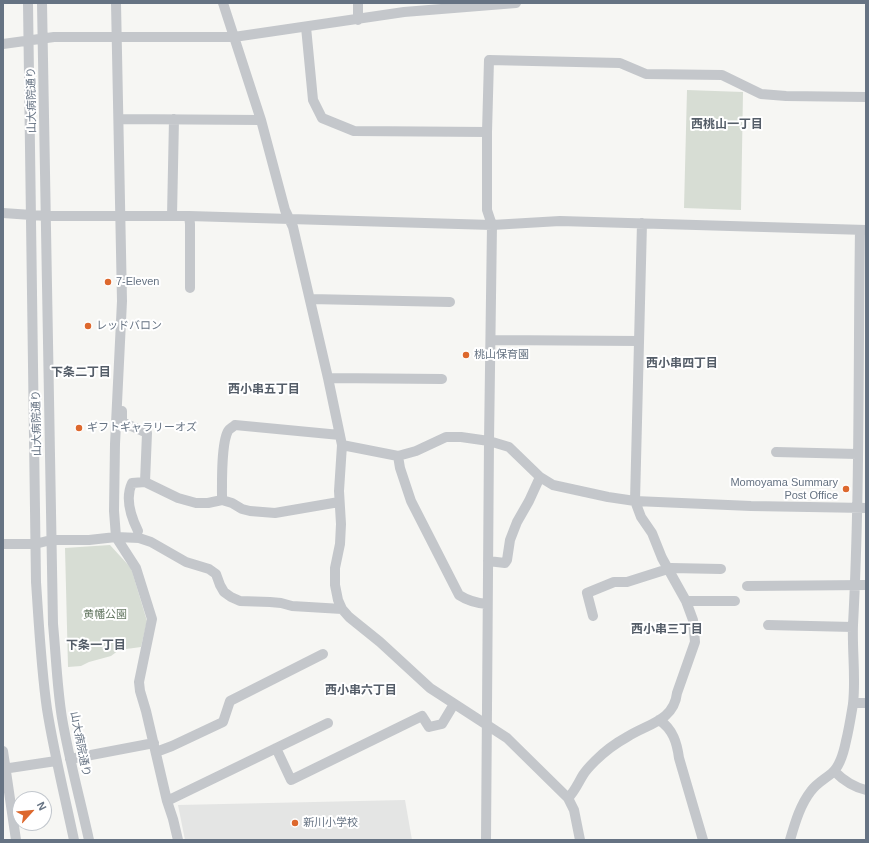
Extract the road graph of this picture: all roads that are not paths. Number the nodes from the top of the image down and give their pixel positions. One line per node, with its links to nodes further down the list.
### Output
1 (28, 3): 12 (street, 山大病院通り)
2 (42, 3): 11 (street, 山大病院通り)
3 (116, 3): 9 (street)
4 (223, 3): 10 (street)
5 (358, 3): 7 (street)
6 (516, 3): 7 (street)
7 (358, 20): 8 (street)
8 (306, 27): 10 (street); 18 (street)
9 (116, 36): 10 (street); 11 (street); 15 (street)
10 (234, 37): 17 (street)
11 (42, 39): 12 (street); 22 (street, 山大病院通り)
12 (29, 41): 13 (street); 20 (street, 山大病院通り)
13 (3, 44)
14 (866, 98): 18 (street)
15 (119, 119): 16 (street); 21 (street)
16 (174, 119): 17 (street); 23 (street)
17 (261, 120): 25 (street)
18 (487, 132): 27 (street)
19 (3, 213): 20 (street)
20 (31, 215): 22 (street); 52 (street, 山大病院通り)
21 (120, 215): 22 (street); 23 (street); 36 (street)
22 (46, 216): 50 (street, 山大病院通り)
23 (172, 216): 24 (street)
24 (189, 216): 25 (street); 29 (street)
25 (289, 218): 27 (street); 30 (street)
26 (642, 223): 27 (street); 28 (street); 33 (street)
27 (492, 225): 32 (street)
28 (863, 230): 40 (street)
29 (190, 288)
30 (310, 299): 31 (street); 34 (street)
31 (450, 302)
32 (491, 340): 33 (street); 38 (street)
33 (639, 341): 45 (street)
34 (328, 378): 35 (street); 37 (street)
35 (442, 379)
36 (116, 392): 43 (street); 49 (street)
37 (341, 440): 41 (street); 44 (street); 46 (street)
38 (489, 441): 41 (street); 42 (street); 53 (street)
39 (776, 452): 40 (street)
40 (858, 454): 47 (street)
41 (398, 456): 60 (street)
42 (540, 477): 45 (street); 53 (street)
43 (145, 482): 44 (street); 48 (street)
44 (222, 500): 46 (street)
45 (635, 501): 47 (street); 55 (street)
46 (339, 502): 61 (street)
47 (862, 508): 56 (street)
48 (138, 531)
49 (116, 537): 50 (street); 61 (street); 72 (street)
50 (51, 540): 52 (street); 75 (street, 山大病院通り)
51 (3, 544): 52 (street)
52 (35, 544): 76 (street, 山大病院通り)
53 (488, 562): 60 (street)
54 (722, 569): 55 (street)
55 (668, 570): 59 (street); 62 (street)
56 (861, 585): 57 (street); 64 (street)
57 (747, 586)
58 (735, 600): 59 (street)
59 (686, 601): 69 (street)
60 (488, 604): 71 (street)
61 (342, 608): 68 (street)
62 (593, 616)
63 (768, 625): 64 (street)
64 (853, 627): 66 (street)
65 (323, 654): 72 (street)
66 (853, 703): 67 (street); 78 (street)
67 (866, 703)
68 (454, 704): 71 (street); 73 (street)
69 (659, 720): 80 (street); 89 (street)
70 (328, 723): 73 (street)
71 (488, 725): 80 (street); 87 (street)
72 (155, 747): 75 (street); 81 (street)
73 (276, 748): 81 (street)
74 (3, 751): 77 (street)
75 (70, 759): 85 (street, 山大病院通り)
76 (56, 761): 77 (street); 84 (street, 山大病院通り)
77 (4, 769): 82 (street)
78 (834, 771): 79 (street); 90 (street)
79 (866, 790)
80 (568, 798): 88 (street)
81 (167, 801): 86 (street)
82 (7, 802): 83 (street)
83 (16, 840)
84 (74, 840)
85 (89, 840)
86 (178, 840)
87 (486, 840)
88 (580, 840)
89 (703, 840)
90 (790, 840)

